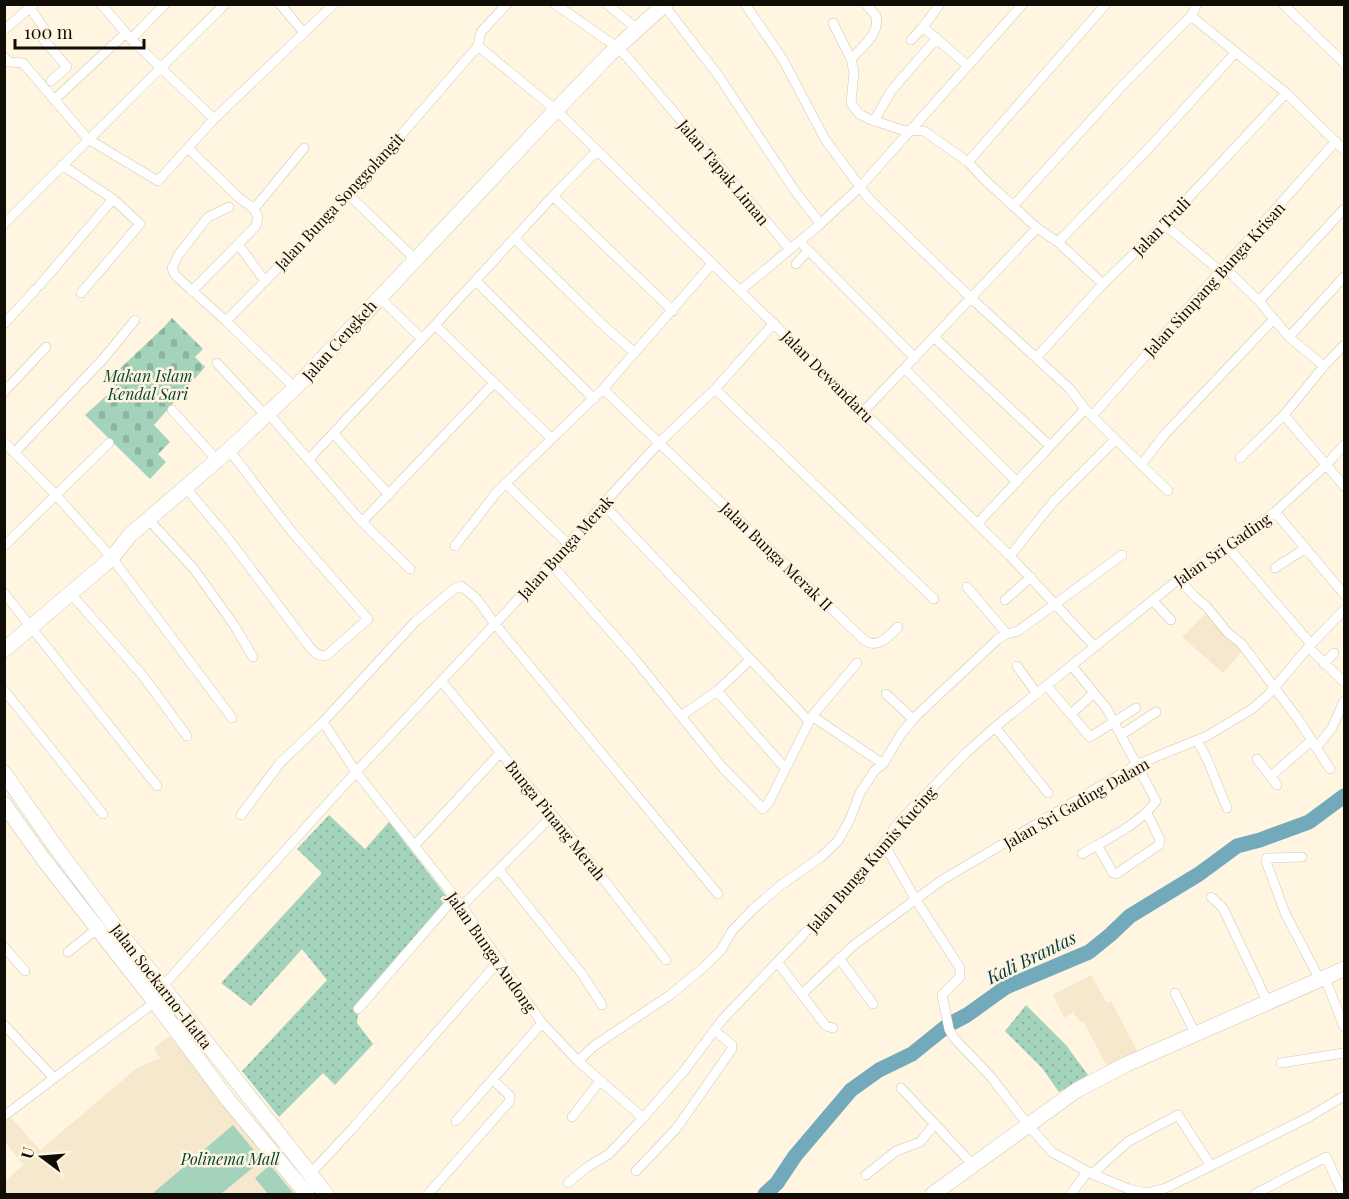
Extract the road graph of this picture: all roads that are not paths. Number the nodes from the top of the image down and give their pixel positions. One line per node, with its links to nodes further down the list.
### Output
1 (101, 4): 24 (street)
2 (165, 4): 24 (street)
3 (225, 4): 34 (street)
4 (280, 4): 23 (street)
5 (334, 4): 23 (street)
6 (507, 4): 27 (street, Jalan Bunga Songgolangit)
7 (555, 4): 28 (street, Jalan Tapak Liman)
8 (607, 4): 21 (street)
9 (745, 4): 50 (street)
10 (866, 4): 31 (street)
11 (940, 4): 20 (street)
12 (1023, 4): 33 (street)
13 (1106, 4): 48 (street)
14 (1197, 4): 18 (street)
15 (1283, 4): 32 (street)
16 (32, 6): 22 (street); 35 (street)
17 (661, 6): 21 (main road, Jalan Cengkeh); 58 (street)
18 (1191, 15): 29 (street); 54 (street)
19 (832, 23): 31 (street)
20 (923, 27): 25 (street); 26 (street)
21 (637, 29): 28 (main road, Jalan Cengkeh)
22 (4, 30)
23 (304, 33): 39 (street)
24 (128, 36): 34 (street); 37 (street)
25 (937, 38): 33 (street); 40 (street)
26 (911, 40)
27 (478, 46): 38 (street, Jalan Dewandaru); 51 (street, Jalan Bunga Songgolangit)
28 (617, 47): 38 (main road, Jalan Cengkeh); 65 (street, Jalan Tapak Liman)
29 (1236, 51): 36 (street); 63 (street)
30 (4, 57): 37 (street)
31 (851, 59): 40 (street)
32 (1344, 63)
33 (967, 65): 41 (street)
34 (162, 68): 39 (street); 42 (street)
35 (51, 81)
36 (1286, 93): 43 (street); 60 (street, Jalan Truli)
37 (54, 100): 42 (street)
38 (556, 110): 47 (street, Jalan Dewandaru); 66 (main road, Jalan Cengkeh)
39 (214, 119): 44 (street)
40 (874, 121): 41 (street)
41 (911, 130): 48 (street); 50 (street)
42 (88, 139): 44 (street); 49 (street)
43 (1336, 141): 46 (street); 69 (street, Jalan Simpang Bunga Krisan)
44 (188, 148): 56 (street)
45 (304, 148): 56 (street)
46 (1344, 150)
47 (597, 152): 52 (street); 67 (street, Jalan Dewandaru)
48 (968, 162): 54 (street)
49 (62, 165): 53 (street); 59 (street)
50 (860, 187): 58 (street); 78 (street)
51 (349, 195): 66 (street); 71 (street, Jalan Bunga Songgolangit)
52 (553, 196): 62 (street); 80 (street)
53 (113, 199): 76 (street); 85 (street)
54 (1014, 205): 61 (street)
55 (229, 207): 75 (street)
56 (251, 207): 64 (street)
57 (1344, 209): 79 (street)
58 (820, 223): 65 (street)
59 (4, 224)
60 (1164, 224): 69 (street); 73 (street, Jalan Truli)
61 (1037, 228): 63 (street); 78 (street)
62 (514, 238): 72 (street); 92 (street)
63 (1058, 242): 73 (street)
64 (238, 244): 71 (street); 75 (street)
65 (789, 248): 74 (street)
66 (416, 260): 77 (main road, Jalan Cengkeh)
67 (712, 264): 74 (street, Jalan Dewandaru); 80 (street)
68 (796, 264): 93 (street)
69 (1222, 269): 79 (street); 106 (street, Jalan Simpang Bunga Krisan)
70 (1344, 277): 87 (street)
71 (265, 281): 83 (street, Jalan Bunga Songgolangit)
72 (476, 281): 86 (street); 103 (street)
73 (1103, 284): 94 (street, Jalan Truli)
74 (741, 290): 84 (street, Jalan Dewandaru)
75 (192, 291): 83 (street)
76 (81, 293)
77 (379, 297): 89 (street); 99 (main road, Jalan Cengkeh)
78 (972, 299): 88 (street); 94 (street)
79 (1258, 301): 82 (street)
80 (673, 311): 92 (street)
81 (135, 320): 118 (street)
82 (1273, 320): 87 (street); 122 (street)
83 (226, 321): 99 (street)
84 (774, 323): 101 (street, Jalan Bunga Merak); 105 (street, Jalan Dewandaru)
85 (4, 324)
86 (435, 325): 89 (street); 98 (street)
87 (1289, 337): 96 (street)
88 (934, 338): 93 (street); 116 (street)
89 (422, 339): 109 (street)
90 (1344, 345): 96 (street)
91 (46, 347): 102 (street)
92 (635, 353): 100 (street)
93 (915, 358): 97 (street)
94 (1036, 358): 106 (street)
95 (217, 363): 107 (street)
96 (1324, 366): 108 (street)
97 (905, 369): 105 (street); 124 (street)
98 (494, 383): 110 (street); 130 (street)
99 (295, 388): 107 (main road, Jalan Cengkeh)
100 (603, 389): 103 (street); 113 (street, Jalan Bunga Merak II)
101 (715, 389): 113 (street, Jalan Bunga Merak); 153 (street)
102 (4, 392)
103 (594, 399): 110 (street)
104 (172, 410): 121 (street)
105 (864, 412): 135 (street, Jalan Dewandaru)
106 (1089, 412): 111 (street); 116 (street, Jalan Simpang Bunga Krisan)
107 (267, 415): 117 (main road, Jalan Cengkeh); 120 (street)
108 (1284, 415): 119 (street); 123 (street)
109 (334, 434): 120 (street); 130 (street)
110 (551, 438): 125 (street)
111 (1115, 440): 122 (street); 142 (street)
112 (4, 442): 118 (street)
113 (660, 442): 131 (street, Jalan Bunga Merak); 161 (street, Jalan Bunga Merak II)
114 (109, 443): 129 (street)
115 (1344, 445): 123 (street, Jalan Sri Gading)
116 (1050, 446): 124 (street, Jalan Simpang Bunga Krisan)
117 (229, 450): 121 (main road, Jalan Cengkeh); 127 (street)
118 (15, 452): 129 (street)
119 (1240, 458)
120 (309, 459): 134 (street)
121 (217, 460): 127 (main road, Jalan Cengkeh)
122 (1141, 465): 128 (street)
123 (1326, 465): 126 (street); 132 (street, Jalan Sri Gading)
124 (1017, 482): 135 (street, Jalan Simpang Bunga Krisan)
125 (505, 483): 136 (street); 138 (street)
126 (1344, 486)
127 (185, 487): 133 (main road, Jalan Cengkeh)
128 (1168, 491)
129 (56, 495): 137 (street); 143 (street)
130 (390, 495): 134 (street)
131 (603, 504): 136 (street, Jalan Bunga Merak); 168 (street)
132 (1275, 512): 139 (street, Jalan Sri Gading); 140 (street)
133 (148, 519): 143 (main road, Jalan Cengkeh); 167 (street)
134 (362, 522): 146 (street)
135 (977, 524): 142 (street, Jalan Dewandaru)
136 (568, 544): 144 (street, Jalan Bunga Merak)
137 (4, 546)
138 (455, 546)
139 (1227, 546): 148 (street, Jalan Sri Gading); 163 (street)
140 (1306, 548): 145 (street); 152 (street)
141 (1122, 555): 156 (street)
142 (1010, 556): 147 (street, Jalan Dewandaru)
143 (112, 558): 151 (main road, Jalan Cengkeh); 187 (street)
144 (551, 564): 159 (street, Jalan Bunga Merak); 186 (street)
145 (1275, 568)
146 (411, 569)
147 (1031, 577): 154 (street); 156 (street, Jalan Dewandaru)
148 (1179, 579): 155 (street, Jalan Sri Gading); 176 (street)
149 (967, 587): 162 (street)
150 (4, 593): 160 (street)
151 (71, 594): 160 (main road, Jalan Cengkeh); 194 (street)
152 (1344, 594)
153 (934, 599)
154 (1005, 600)
155 (1152, 600): 158 (street); 164 (street, Jalan Sri Gading)
156 (1056, 605): 162 (street); 164 (street, Jalan Dewandaru)
157 (1344, 610): 163 (street, Jalan Sri Gading Dalam)
158 (1171, 621)
159 (495, 624): 173 (street, Jalan Bunga Merak); 190 (street); 221 (street)
160 (31, 627): 165 (main road, Jalan Cengkeh); 207 (street)
161 (898, 627)
162 (1007, 634): 189 (street)
163 (1310, 646): 170 (street); 176 (street, Jalan Sri Gading Dalam)
164 (1095, 647): 172 (street, Jalan Bunga Kumis Kucing)
165 (4, 650)
166 (1335, 653): 170 (street)
167 (253, 657)
168 (750, 660): 178 (street); 188 (street)
169 (857, 663): 188 (street)
170 (1324, 664): 174 (street)
171 (1017, 666): 181 (street)
172 (1072, 666): 175 (street, Jalan Bunga Kumis Kucing); 179 (street)
173 (442, 682): 197 (street, Bunga Pinang Merah); 203 (street, Jalan Bunga Merak)
174 (1344, 682)
175 (1047, 686): 181 (street, Jalan Bunga Kumis Kucing); 185 (street)
176 (1274, 688): 195 (street, Jalan Sri Gading Dalam); 196 (street)
177 (4, 690): 212 (street)
178 (717, 691): 186 (street); 201 (street)
179 (1094, 693): 185 (street); 191 (street)
180 (886, 694): 189 (street)
181 (1037, 694): 192 (street, Jalan Bunga Kumis Kucing)
182 (1344, 701): 196 (street)
183 (1136, 708): 191 (street)
184 (1156, 712): 193 (street)
185 (1071, 714): 191 (street)
186 (681, 716): 201 (street)
187 (232, 718)
188 (811, 719): 199 (street); 201 (street)
189 (913, 719): 199 (street)
190 (323, 722): 203 (street, Jalan Bunga Andong); 213 (street)
191 (1113, 722): 193 (street)
192 (995, 727): 208 (street); 215 (street, Jalan Bunga Kumis Kucing)
193 (1121, 735): 200 (street)
194 (187, 736)
195 (1197, 740): 200 (street, Jalan Sri Gading Dalam); 210 (street)
196 (1314, 744): 202 (street); 205 (street)
197 (501, 752): 214 (street, Bunga Pinang Merah); 216 (street)
198 (1257, 759): 205 (street)
199 (883, 764): 252 (street)
200 (1136, 765): 211 (street); 224 (street, Jalan Sri Gading Dalam)
201 (785, 768)
202 (1330, 769)
203 (356, 772): 216 (street, Jalan Bunga Andong); 237 (street, Jalan Bunga Merak)
204 (4, 773): 227 (main road, Jalan Soekarno-Hatta)
205 (1271, 776): 206 (street)
206 (1277, 785)
207 (157, 786)
208 (1048, 793)
209 (4, 804): 226 (main road, Jalan Soekarno-Hatta)
210 (1227, 808)
211 (1147, 813): 217 (street); 217 (street)
212 (103, 814)
213 (241, 815)
214 (553, 815): 220 (street); 231 (street, Bunga Pinang Merah)
215 (884, 844): 224 (street); 233 (street, Jalan Bunga Kumis Kucing)
216 (415, 845): 222 (street, Jalan Bunga Andong)
217 (1097, 845): 218 (street)
218 (1082, 854)
219 (1302, 857): 236 (street)
220 (499, 870): 225 (street); 243 (street)
221 (718, 894)
222 (455, 897): 225 (street, Jalan Bunga Andong); 244 (street)
223 (1211, 897): 242 (street)
224 (916, 900): 230 (street, Jalan Sri Gading Dalam); 266 (street)
225 (462, 906): 232 (street, Jalan Bunga Andong)
226 (98, 928): 227 (main road, Jalan Soekarno-Hatta); 229 (street)
227 (115, 938): 237 (main road, Jalan Soekarno-Hatta); 240 (main road, Jalan Soekarno-Hatta)
228 (4, 947): 235 (street)
229 (68, 952)
230 (839, 958): 239 (street, Jalan Sri Gading Dalam); 241 (street)
231 (666, 960)
232 (499, 961): 245 (street, Jalan Bunga Andong); 271 (street)
233 (778, 963): 239 (street); 249 (street, Jalan Bunga Kumis Kucing)
234 (1344, 969): 236 (main road)
235 (25, 971)
236 (1322, 979): 242 (main road); 247 (street)
237 (162, 987): 257 (main road, Jalan Soekarno-Hatta)
238 (1175, 993): 250 (street)
239 (802, 994): 248 (street)
240 (155, 1002): 254 (street); 260 (main road, Jalan Soekarno-Hatta)
241 (873, 1004)
242 (1268, 1004): 250 (main road)
243 (602, 1005)
244 (358, 1009)
245 (542, 1023): 252 (street, Jalan Bunga Andong); 255 (street)
246 (4, 1025): 254 (street)
247 (1344, 1026)
248 (833, 1028)
249 (714, 1030): 263 (street, Jalan Bunga Kumis Kucing); 269 (street)
250 (1196, 1035): 266 (main road)
251 (1344, 1053): 253 (street)
252 (578, 1061): 256 (street, Jalan Bunga Andong)
253 (1281, 1063)
254 (54, 1078): 261 (street)
255 (493, 1080): 264 (street); 276 (street)
256 (600, 1081): 262 (street); 263 (street, Jalan Bunga Andong)
257 (241, 1087): 260 (main road); 271 (main road, Jalan Soekarno-Hatta)
258 (901, 1088): 265 (street)
259 (1344, 1096): 268 (street)
260 (227, 1098): 274 (main road, Jalan Soekarno-Hatta)
261 (4, 1116)
262 (572, 1117)
263 (643, 1118): 273 (street, Jalan Bunga Kumis Kucing)
264 (456, 1121)
265 (935, 1124): 267 (street); 272 (street)
266 (1028, 1125): 267 (main road); 270 (street)
267 (974, 1166): 277 (main road)
268 (1211, 1166): 270 (street); 279 (street)
269 (636, 1171)
270 (1090, 1173): 278 (street); 279 (street)
271 (309, 1175): 275 (main road, Jalan Soekarno-Hatta)
272 (866, 1175)
273 (568, 1183)
274 (307, 1194)
275 (326, 1194)
276 (428, 1194)
277 (933, 1194)
278 (1071, 1194)
279 (1146, 1194)
280 (1255, 1194): 281 (street)
281 (1343, 1194)

